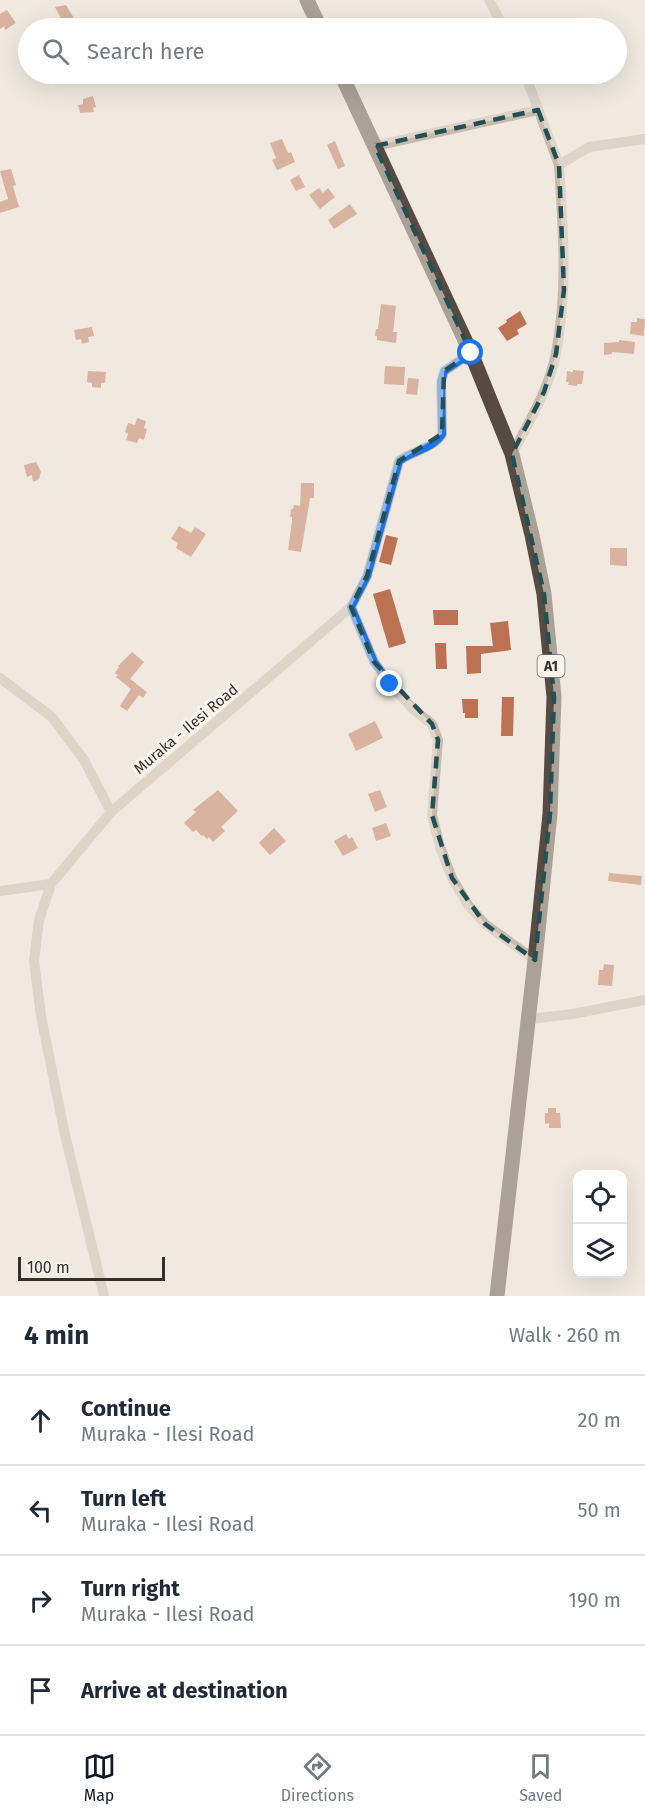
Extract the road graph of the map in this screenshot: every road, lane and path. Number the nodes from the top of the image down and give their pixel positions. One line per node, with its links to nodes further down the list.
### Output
1 (307, 0): 3 (highway)
2 (489, 0): 4 (street)
3 (315, 18)
4 (499, 18)
5 (346, 84): 9 (highway, A1)
6 (529, 84): 7 (street)
7 (538, 110): 9 (street); 10 (street)
8 (645, 139): 10 (street)
9 (375, 146): 11 (highway, A1)
10 (559, 165): 12 (street)
11 (471, 353): 12 (highway, A1); 13 (street, Muraka - Ilesi Road)
12 (513, 454): 18 (highway, A1)
13 (351, 607): 15 (street, Muraka - Ilesi Road); 18 (street)
14 (0, 678): 15 (street)
15 (111, 812): 16 (street, Muraka - Ilesi Road)
16 (51, 884): 17 (street); 21 (street)
17 (0, 891)
18 (535, 960): 20 (highway, A1)
19 (645, 1000): 20 (street)
20 (529, 1019): 22 (highway, A1)
21 (104, 1296)
22 (497, 1296)

